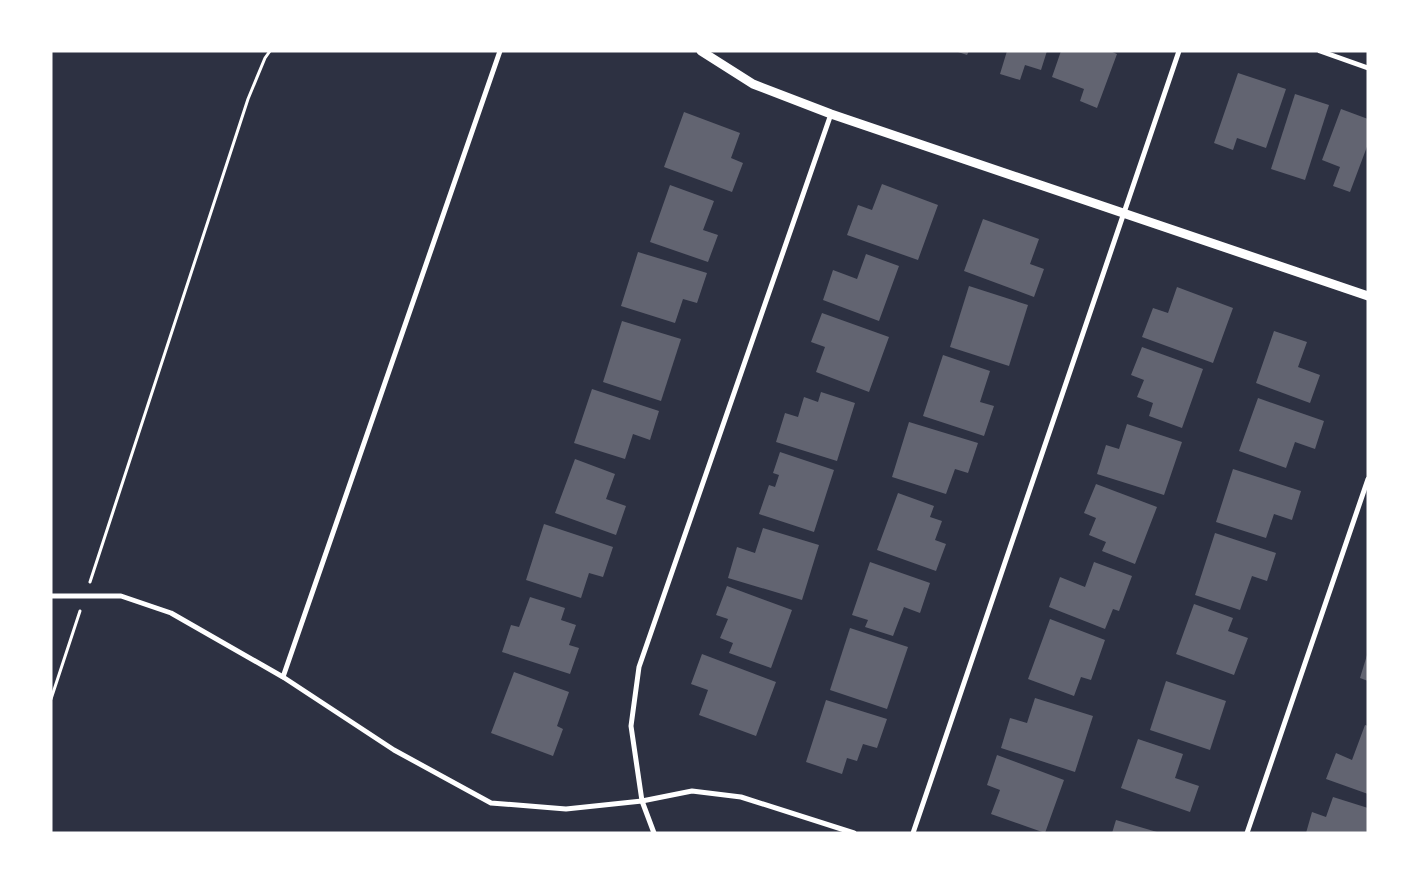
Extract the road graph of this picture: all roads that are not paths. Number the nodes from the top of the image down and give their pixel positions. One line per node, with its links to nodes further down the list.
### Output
1 (500, 51): 11 (street)
2 (701, 51): 6 (street)
3 (1180, 51): 7 (street)
4 (1320, 51): 5 (street)
5 (1368, 68)
6 (831, 114): 7 (street); 12 (street)
7 (1125, 214): 8 (street); 15 (street)
8 (1368, 296)
9 (1368, 479): 16 (street)
10 (51, 596): 11 (street)
11 (283, 677): 12 (street)
12 (642, 801): 13 (street); 14 (street)
13 (654, 833)
14 (854, 833)
15 (913, 833)
16 (1247, 833)

